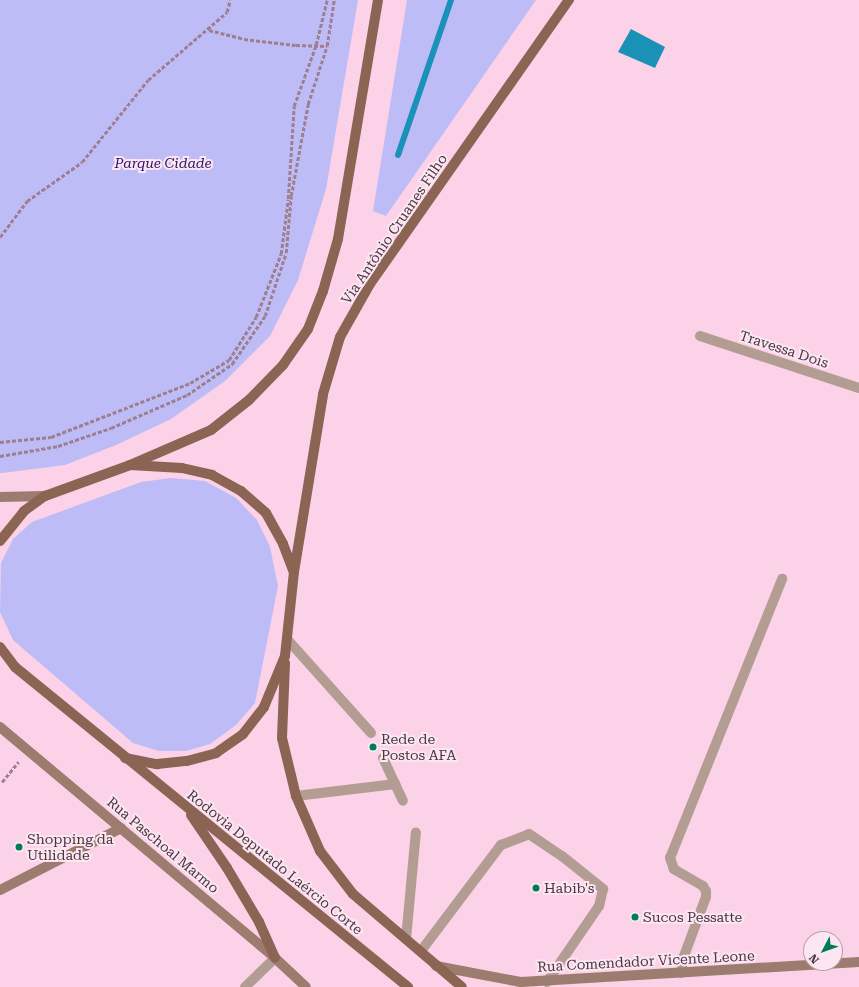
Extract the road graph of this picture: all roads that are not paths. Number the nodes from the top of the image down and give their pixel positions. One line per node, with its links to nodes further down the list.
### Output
1 (378, 0): 5 (main road, Via Antônio Cruanes Filho)
2 (569, 0): 9 (main road, Via Antônio Cruanes Filho)
3 (700, 336): 4 (street, Travessa Dois)
4 (859, 388)
5 (130, 465): 6 (main road, Via Antônio Cruanes Filho); 9 (main road)
6 (45, 496): 7 (street); 8 (main road, Via Antônio Cruanes Filho)
7 (0, 497)
8 (0, 541)
9 (294, 572): 11 (main road, Via Antônio Cruanes Filho)
10 (782, 579): 30 (street)
11 (287, 639): 13 (main road, Via Antônio Cruanes Filho); 15 (street)
12 (0, 647): 16 (main road, Rodovia Deputado Laércio Corte)
13 (285, 656): 16 (main road); 19 (main road, Rodovia Deputado Laércio Corte)
14 (0, 727): 22 (street, Rua Paschoal Marmo)
15 (371, 733)
16 (125, 758): 21 (main road, Rodovia Deputado Laércio Corte)
17 (383, 758): 18 (street)
18 (395, 784): 19 (street); 20 (street)
19 (296, 796): 25 (main road, Rodovia Deputado Laércio Corte)
20 (403, 801)
21 (184, 805): 27 (main road); 34 (main road, Rodovia Deputado Laércio Corte)
22 (120, 828): 24 (street); 27 (street, Rua Paschoal Marmo)
23 (416, 832): 25 (street)
24 (0, 890)
25 (406, 939): 26 (main road, Rodovia Deputado Laércio Corte)
26 (421, 951): 29 (main road, Rodovia Deputado Laércio Corte); 31 (street)
27 (275, 958): 32 (street); 33 (street, Rua Paschoal Marmo)
28 (859, 962): 30 (street, Rua Comendador Vicente Leone)
29 (436, 966): 31 (street, Rua Comendador Vicente Leone); 35 (main road, Rodovia Deputado Laércio Corte)
30 (681, 973): 31 (street, Rua Comendador Vicente Leone)
31 (547, 982)
32 (245, 987)
33 (306, 987)
34 (408, 987)
35 (462, 987)

